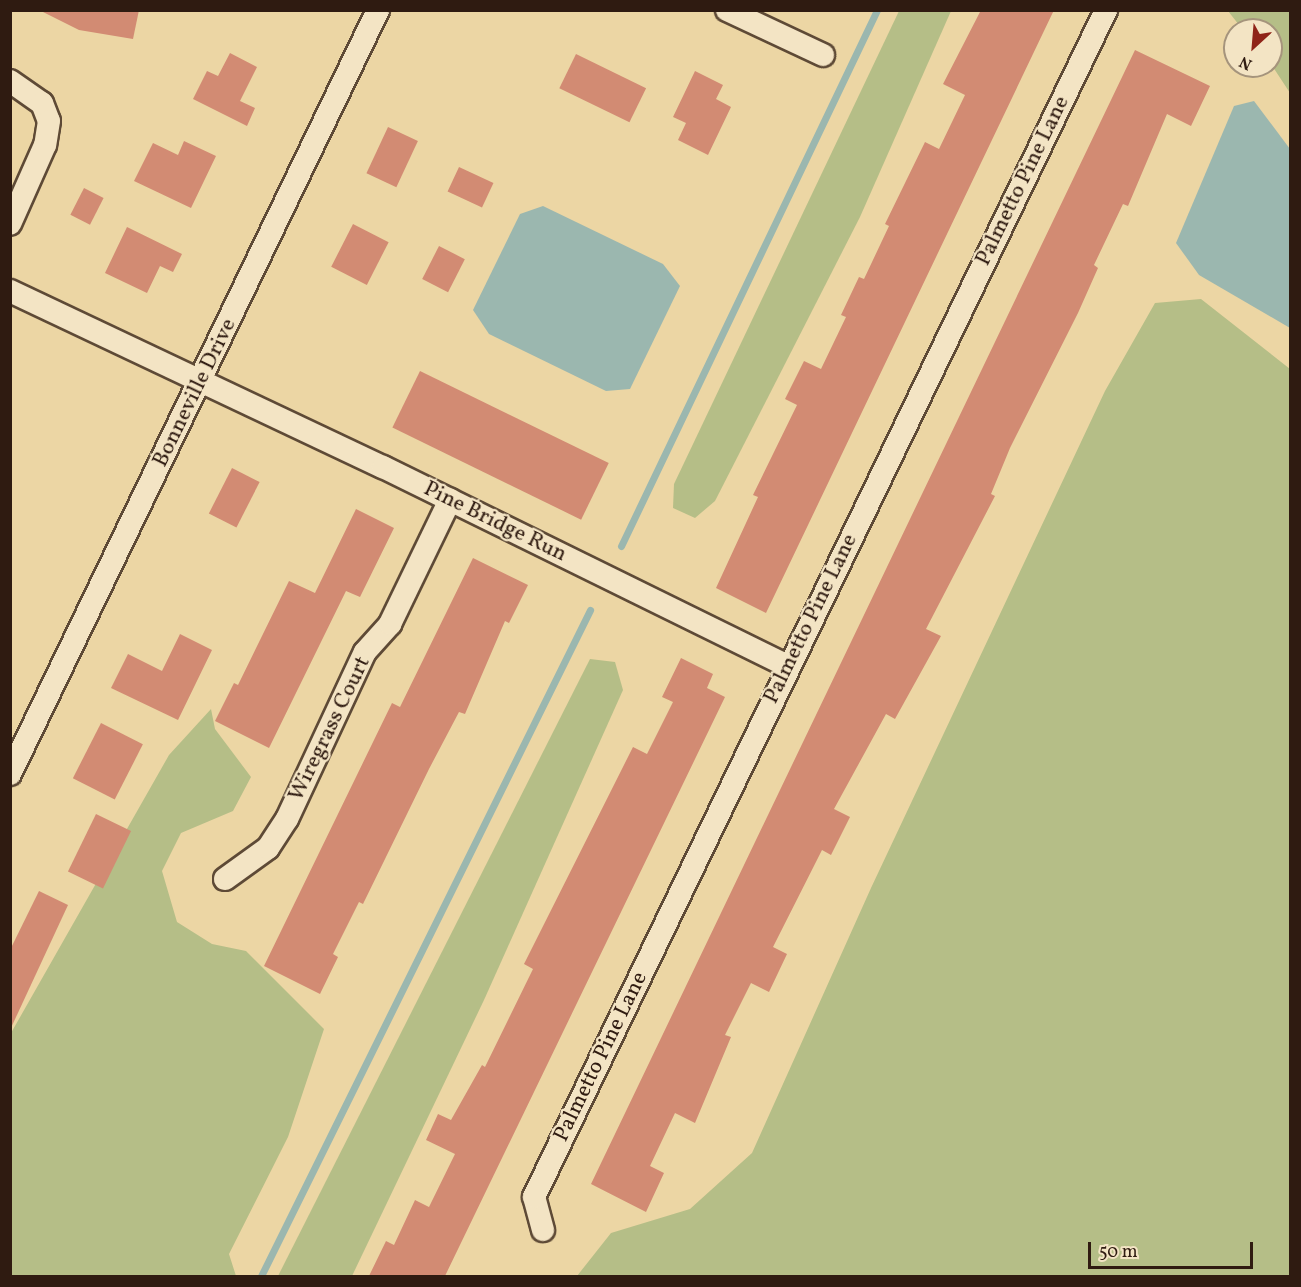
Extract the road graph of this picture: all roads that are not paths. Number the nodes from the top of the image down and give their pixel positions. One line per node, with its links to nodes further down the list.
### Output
1 (378, 10): 8 (street, Bonneville Drive)
2 (727, 10): 4 (street)
3 (1106, 10): 10 (street, Palmetto Pine Lane)
4 (823, 55)
5 (10, 81): 6 (street)
6 (10, 224)
7 (10, 291): 8 (street, Pine Bridge Run)
8 (200, 382): 9 (street, Pine Bridge Run); 11 (street, Bonneville Drive)
9 (450, 500): 10 (street, Pine Bridge Run); 12 (street, Wiregrass Court)
10 (788, 666): 13 (street, Palmetto Pine Lane)
11 (10, 774)
12 (225, 879)
13 (543, 1230)

